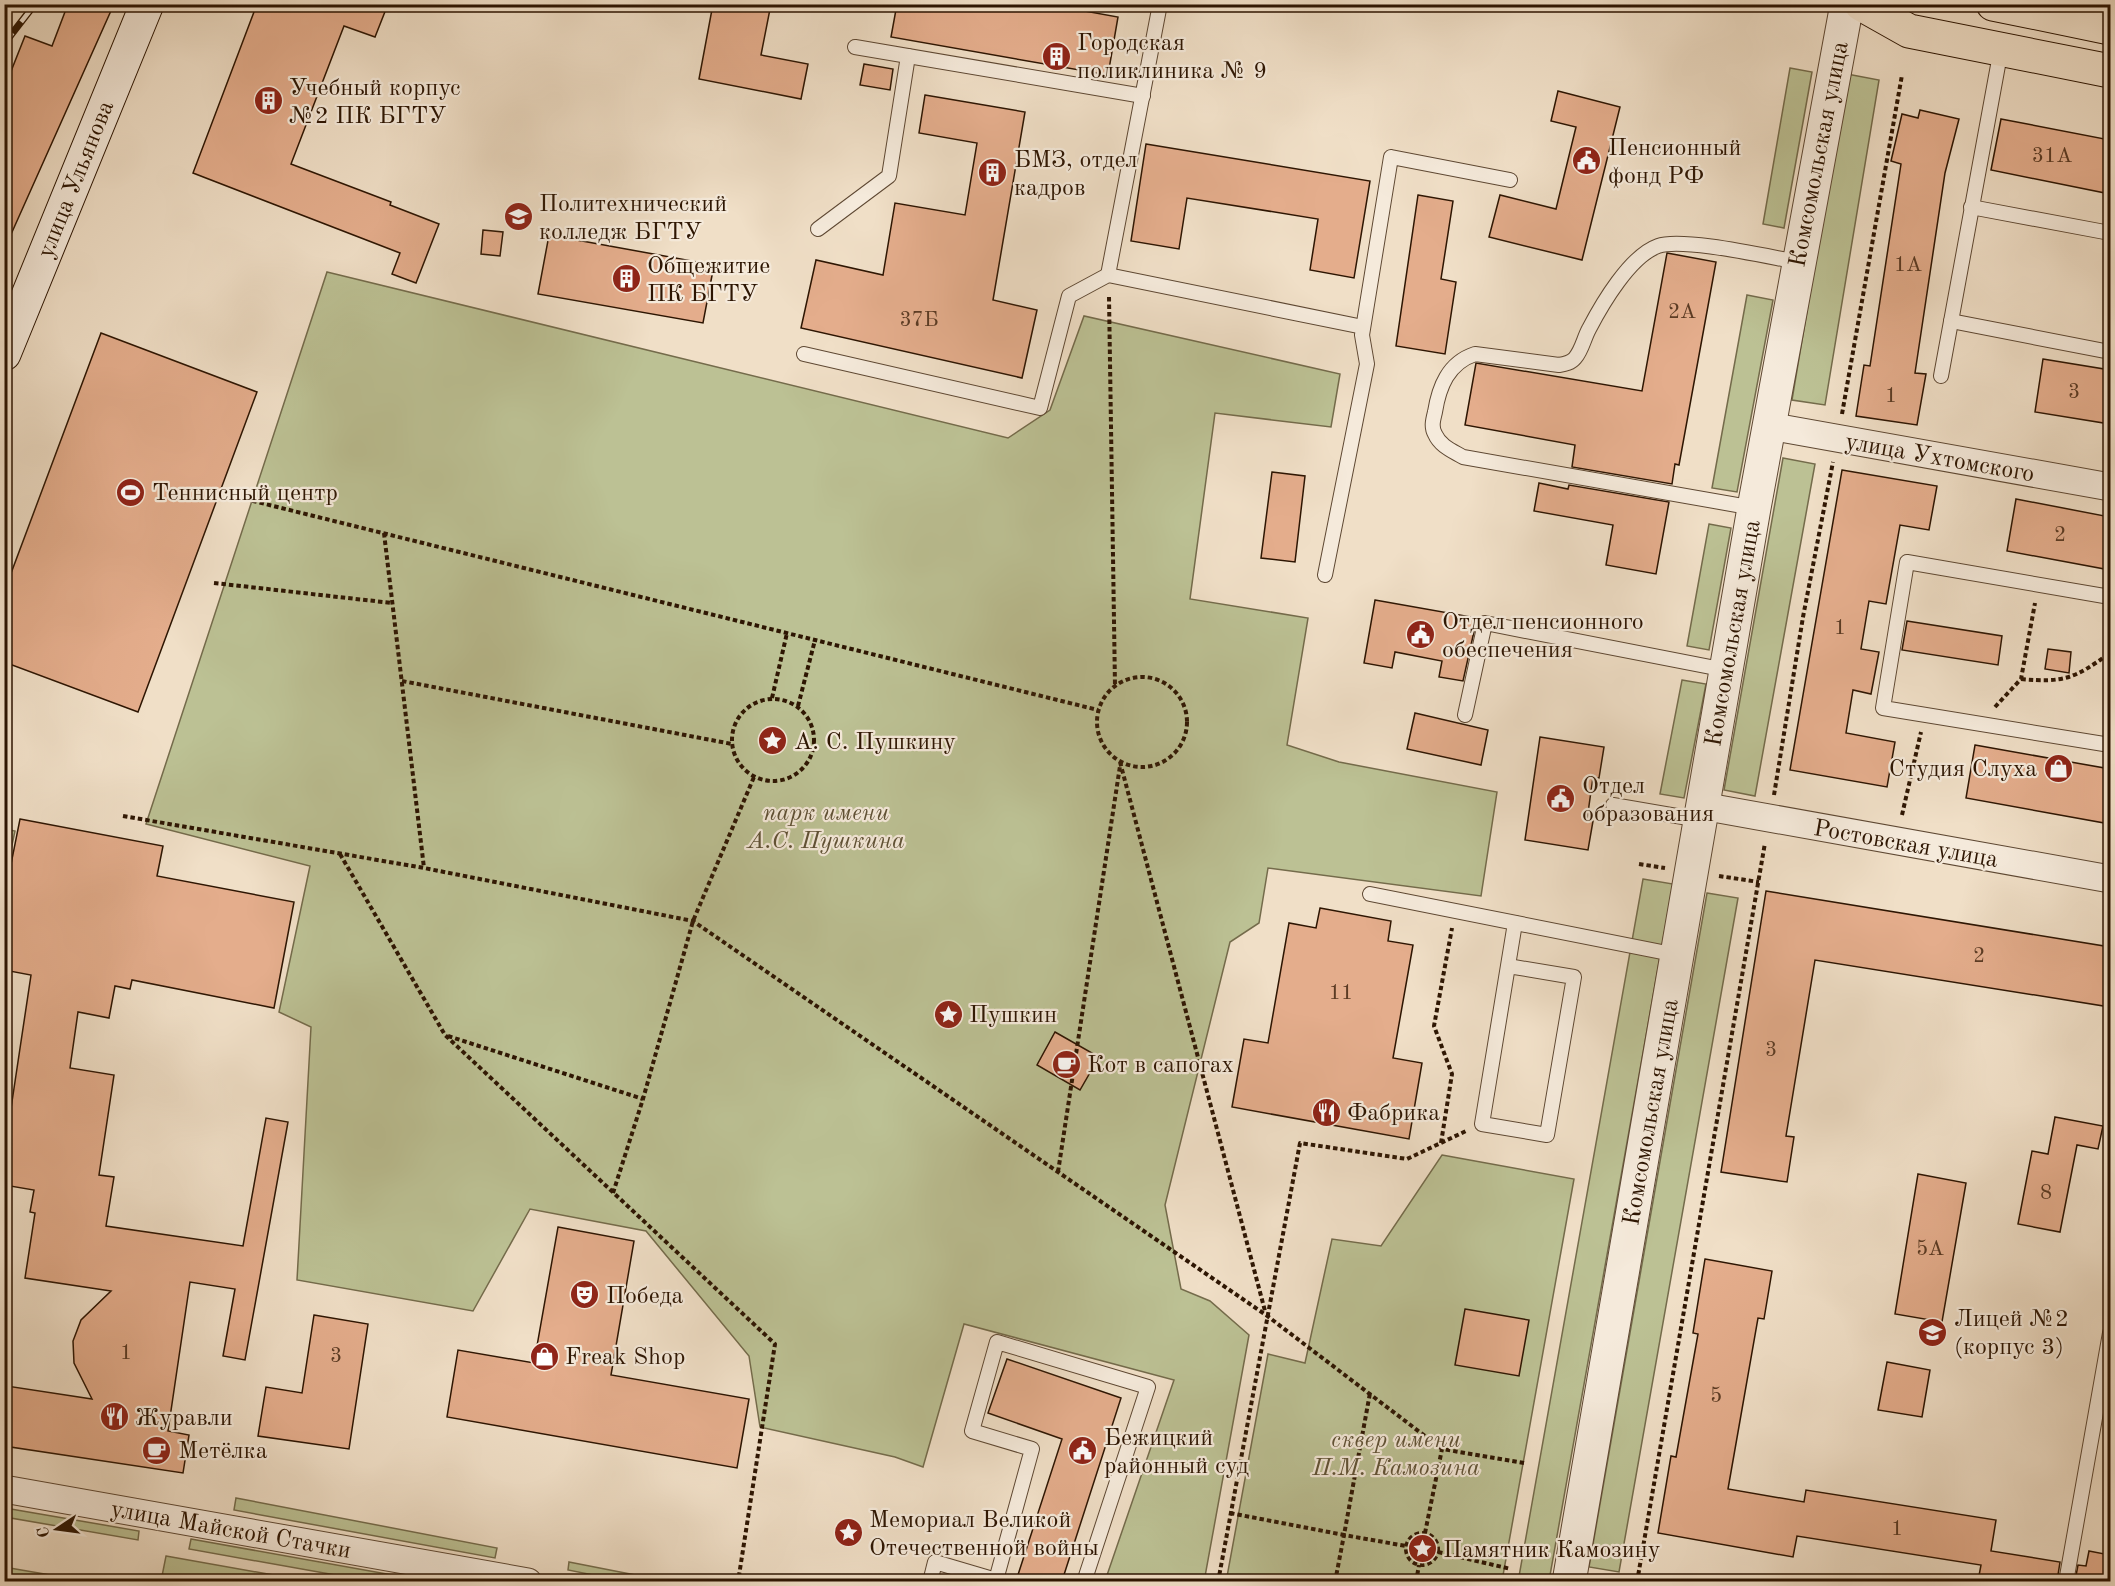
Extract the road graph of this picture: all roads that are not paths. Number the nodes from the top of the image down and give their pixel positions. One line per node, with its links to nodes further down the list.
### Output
1 (147, 4): 21 (street, улица Ульянова)
2 (1160, 4): 11 (lane)
3 (1847, 4): 16 (street, Комсомольская улица)
4 (1861, 4): 8 (main road)
5 (1993, 4): 6 (main road)
6 (2110, 28)
7 (855, 47): 9 (lane)
8 (2001, 49): 10 (main road); 13 (lane)
9 (908, 56): 11 (lane); 14 (lane)
10 (2110, 71)
11 (1143, 96): 17 (lane)
12 (1510, 180): 19 (lane)
13 (1971, 207): 15 (lane); 18 (lane)
14 (818, 229)
15 (2110, 233)
16 (1798, 262): 24 (street, Комсомольская улица); 26 (lane)
17 (1108, 275): 19 (lane); 22 (lane)
18 (1951, 321): 20 (lane); 23 (lane)
19 (1363, 327): 27 (lane)
20 (2110, 352)
21 (4, 354)
22 (804, 354)
23 (1941, 376)
24 (1769, 426): 25 (street, улица Ухтомского); 26 (street, Комсомольская улица)
25 (2110, 487)
26 (1754, 508): 29 (street, Комсомольская улица)
27 (1325, 575)
28 (2110, 597): 31 (lane)
29 (1726, 669): 30 (lane); 33 (street, Комсомольская улица)
30 (1465, 715)
31 (2110, 745)
32 (1613, 805): 33 (lane)
33 (1701, 813): 34 (street, Ростовская улица); 37 (street, Комсомольская улица)
34 (2110, 879)
35 (1370, 894): 36 (lane)
36 (1515, 923): 37 (lane); 38 (lane)
37 (1677, 955): 46 (street, Комсомольская улица)
38 (1508, 966): 38 (lane)
39 (2110, 1334): 40 (lane)
40 (2096, 1414): 41 (lane); 47 (lane)
41 (2110, 1416)
42 (4, 1489): 43 (street, улица Майской Стачки)
43 (528, 1581)
44 (930, 1581): 45 (lane)
45 (1084, 1581)
46 (1569, 1581)
47 (2066, 1581)

